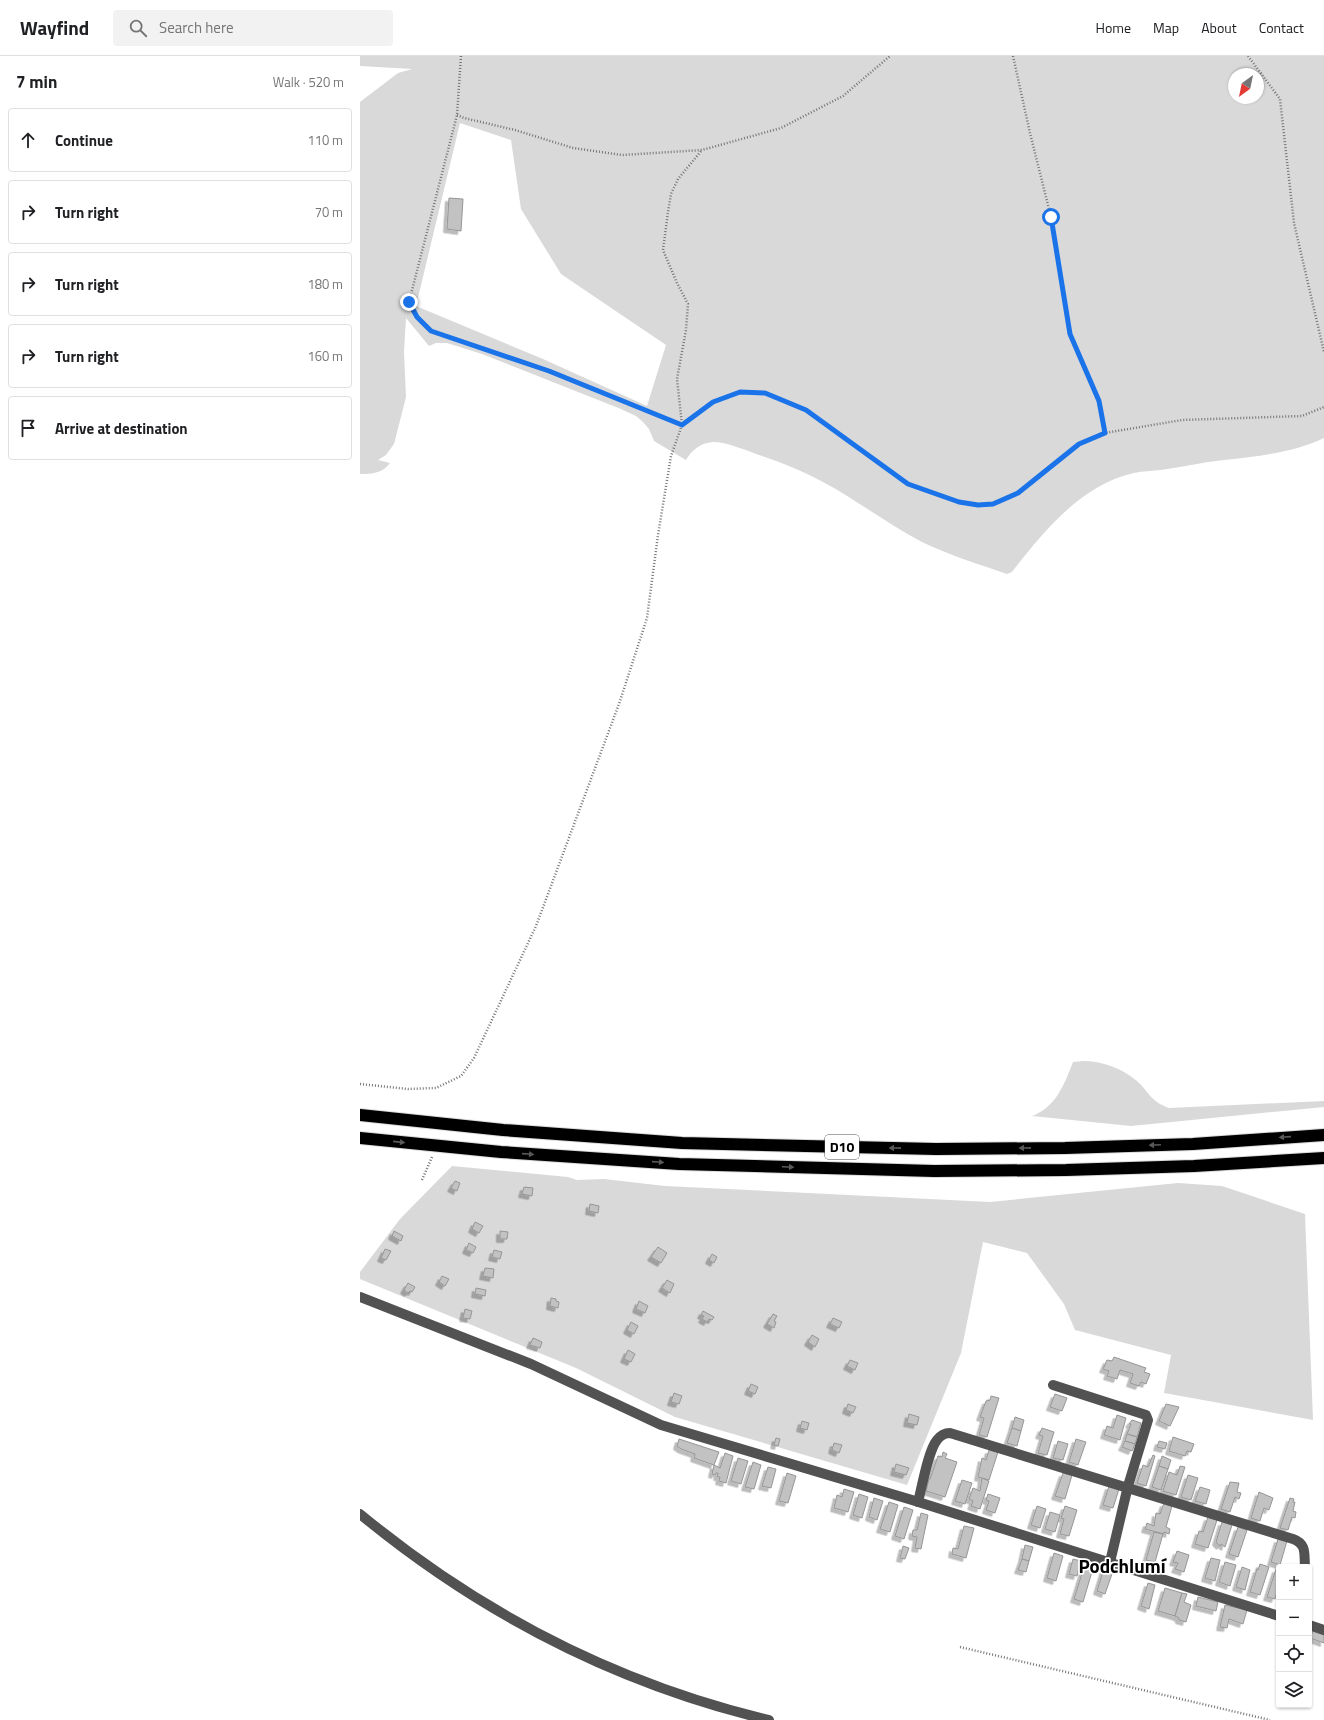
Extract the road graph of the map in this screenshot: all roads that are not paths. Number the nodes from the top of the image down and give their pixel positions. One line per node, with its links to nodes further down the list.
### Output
1 (360, 1115): 2 (highway, D10, one-way to 1)
2 (1324, 1135)
3 (360, 1138): 4 (highway, D10, one-way to 4)
4 (1324, 1158)
5 (360, 1297): 8 (street)
6 (1053, 1385): 7 (street)
7 (1128, 1486): 8 (street); 10 (street); 11 (street)
8 (918, 1502): 10 (street)
9 (360, 1514): 15 (street)
10 (1110, 1562): 12 (street)
11 (1305, 1564)
12 (1276, 1615)
13 (1312, 1626): 14 (street)
14 (1324, 1630)
15 (769, 1720)

